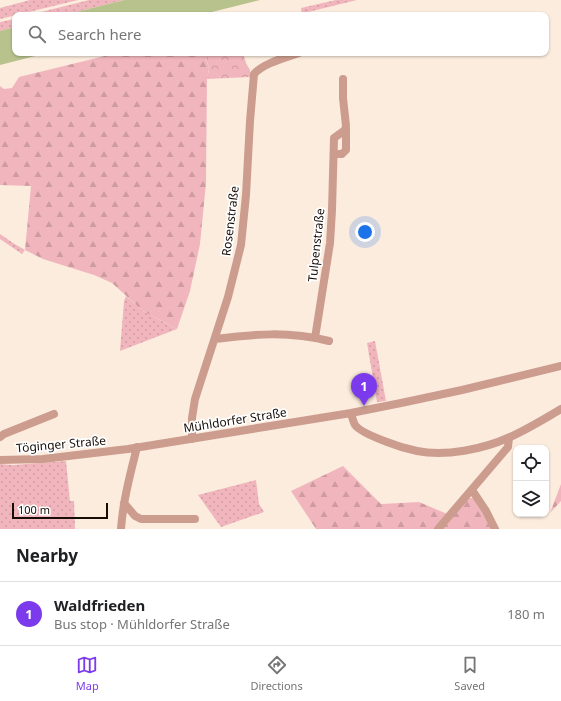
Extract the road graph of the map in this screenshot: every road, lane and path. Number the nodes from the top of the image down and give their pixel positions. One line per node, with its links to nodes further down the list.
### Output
1 (291, 56): 6 (street, Rosenstraße)
2 (343, 79): 3 (street)
3 (346, 128): 4 (street, Tulpenstraße); 4 (street)
4 (334, 154): 5 (street, Tulpenstraße)
5 (315, 338): 6 (street); 7 (street)
6 (215, 339): 14 (street, Rosenstraße)
7 (329, 341)
8 (561, 366): 10 (street, Mühldorfer Straße)
9 (561, 409): 13 (street)
10 (351, 413): 13 (street); 14 (street, Mühldorfer Straße)
11 (54, 414): 12 (street, Töginger Straße)
12 (0, 437)
13 (509, 438): 18 (street)
14 (192, 439): 15 (street, Mühldorfer Straße)
15 (137, 448): 16 (street, Mühldorfer Straße); 19 (street)
16 (124, 449): 17 (street, Töginger Straße)
17 (0, 460)
18 (472, 490): 22 (street); 23 (street)
19 (124, 503): 20 (street); 21 (street)
20 (195, 519)
21 (122, 529)
22 (438, 529)
23 (495, 529)

